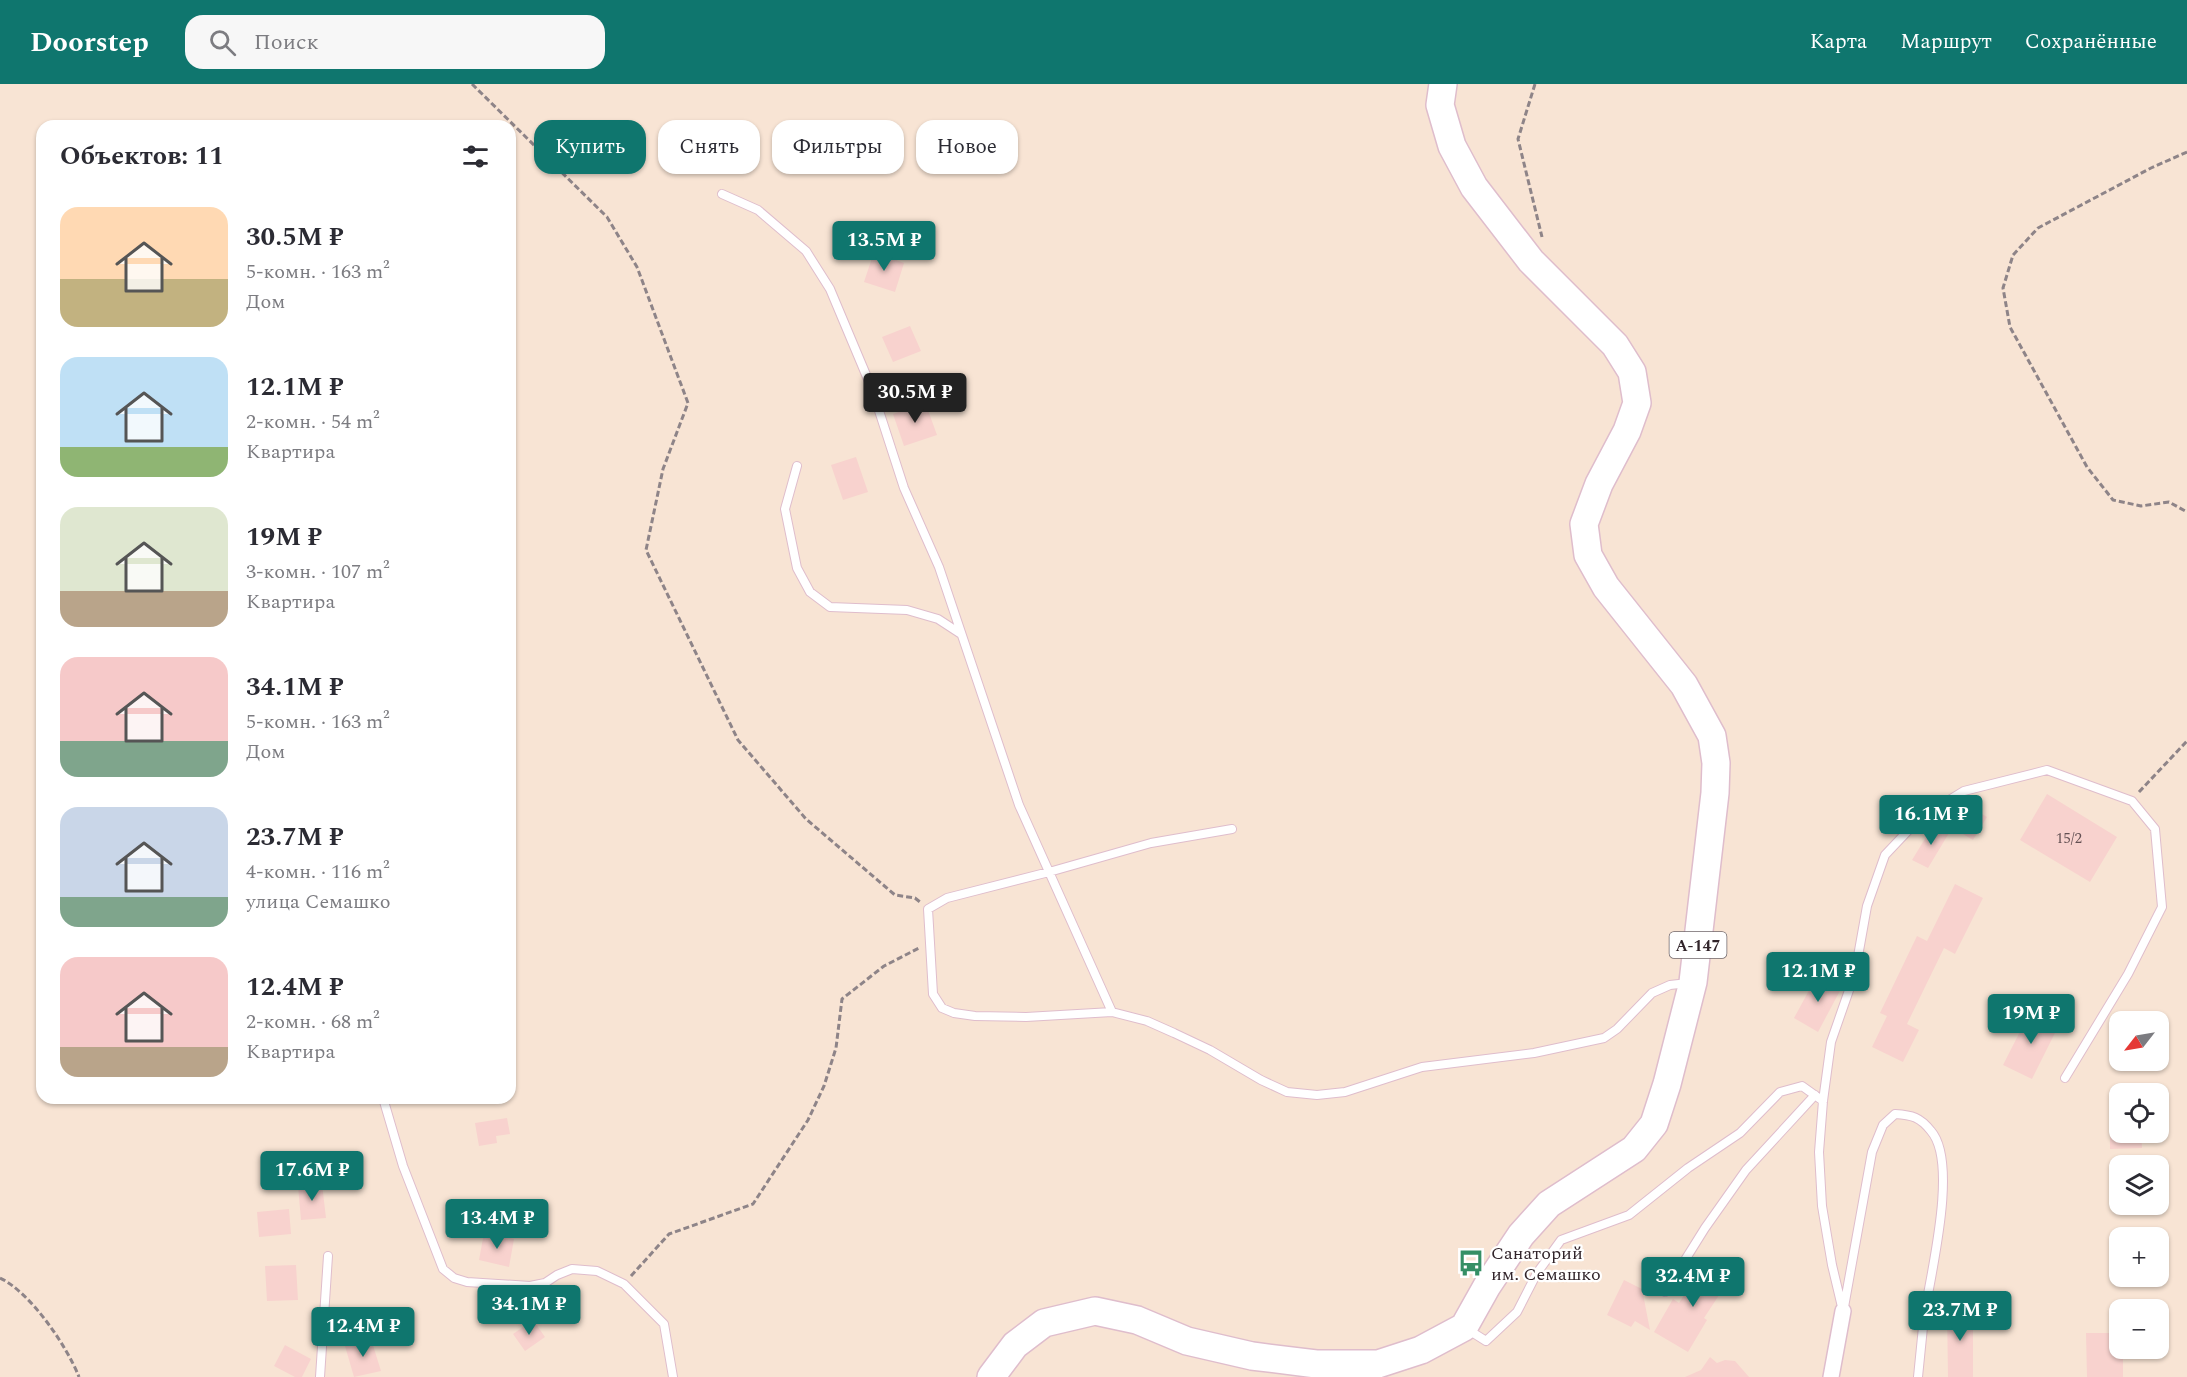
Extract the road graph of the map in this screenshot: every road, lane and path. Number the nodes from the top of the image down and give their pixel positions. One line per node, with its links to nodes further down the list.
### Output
1 (472, 84): 4 (path)
2 (1443, 84): 18 (highway, А-147)
3 (1535, 84): 8 (path)
4 (509, 120)
5 (516, 127): 16 (path)
6 (2187, 152): 10 (path)
7 (722, 194): 11 (lane)
8 (1543, 241)
9 (797, 466): 11 (lane)
10 (2187, 512)
11 (961, 634): 15 (lane)
12 (2187, 741): 13 (path)
13 (2132, 801): 20 (lane); 22 (lane)
14 (1232, 829): 15 (lane)
15 (1049, 872): 16 (lane); 19 (lane)
16 (928, 909): 17 (lane)
17 (929, 942): 19 (lane); 26 (path)
18 (1693, 982): 19 (lane); 29 (highway, А-147)
19 (1112, 1012)
20 (2065, 1078)
21 (1815, 1095): 22 (lane); 27 (lane); 29 (lane)
22 (1823, 1101): 28 (lane)
23 (385, 1104): 26 (lane)
24 (328, 1256): 31 (lane)
25 (0, 1278): 30 (path)
26 (624, 1284): 32 (lane)
27 (1665, 1292)
28 (1843, 1311): 34 (street); 35 (lane)
29 (1464, 1327): 33 (highway)
30 (79, 1377)
31 (320, 1377)
32 (673, 1377)
33 (992, 1377)
34 (1831, 1377)
35 (1918, 1377)

